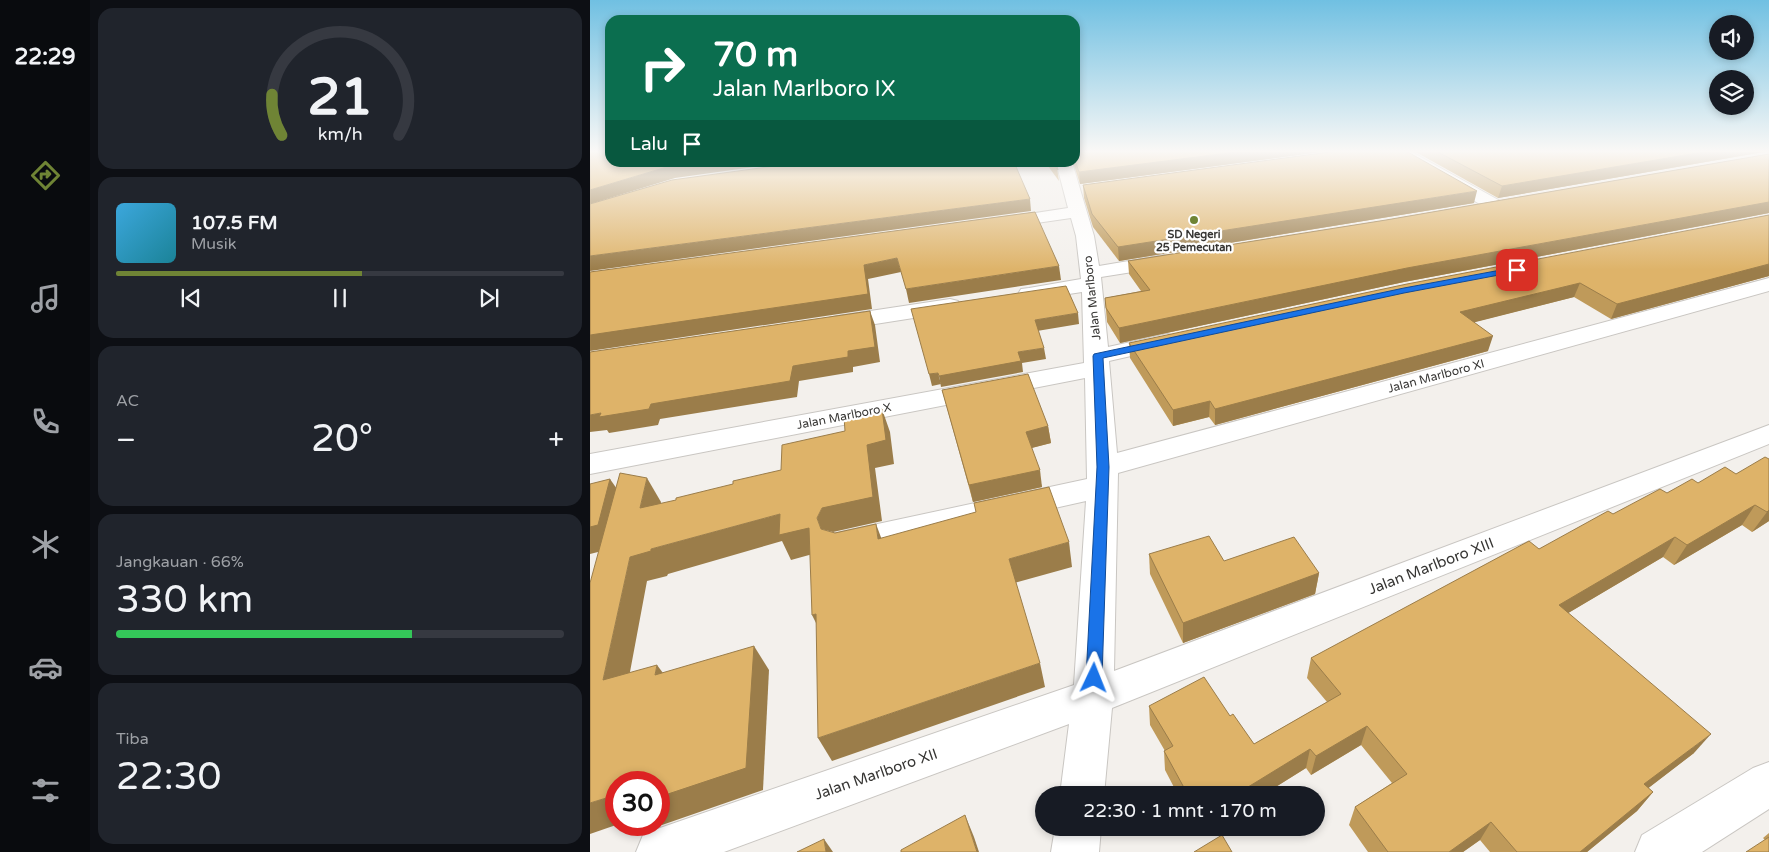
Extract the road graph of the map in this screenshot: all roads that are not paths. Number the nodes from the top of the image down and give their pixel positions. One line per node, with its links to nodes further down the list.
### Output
1 (1076, 191): 3 (street, Jalan Marlboro)
2 (1469, 191): 5 (street)
3 (1079, 198): 7 (street); 9 (street, Jalan Marlboro)
4 (1515, 202): 5 (street)
5 (1496, 206): 6 (street)
6 (1470, 210)
7 (980, 225)
8 (1184, 258): 9 (street)
9 (1091, 278): 11 (street); 15 (street, Jalan Marlboro)
10 (1769, 284): 18 (street, Jalan Marlboro XI)
11 (1011, 296)
12 (973, 302): 13 (street)
13 (816, 326)
14 (1183, 338): 15 (street, Jalan Marlboro X)
15 (1098, 362): 17 (street, Jalan Marlboro X); 18 (street, Jalan Marlboro)
16 (1769, 434): 20 (street, Jalan Marlboro XIII)
17 (590, 464)
18 (1102, 477): 19 (street, Jalan Marlboro XI); 20 (street, Jalan Marlboro)
19 (845, 543)
20 (1093, 698): 22 (street, Jalan Marlboro); 24 (street, Jalan Marlboro XII)
21 (1769, 784): 26 (street)
22 (1083, 786)
23 (1077, 836): 25 (street)
24 (660, 852)
25 (1075, 852)
26 (1659, 852)

